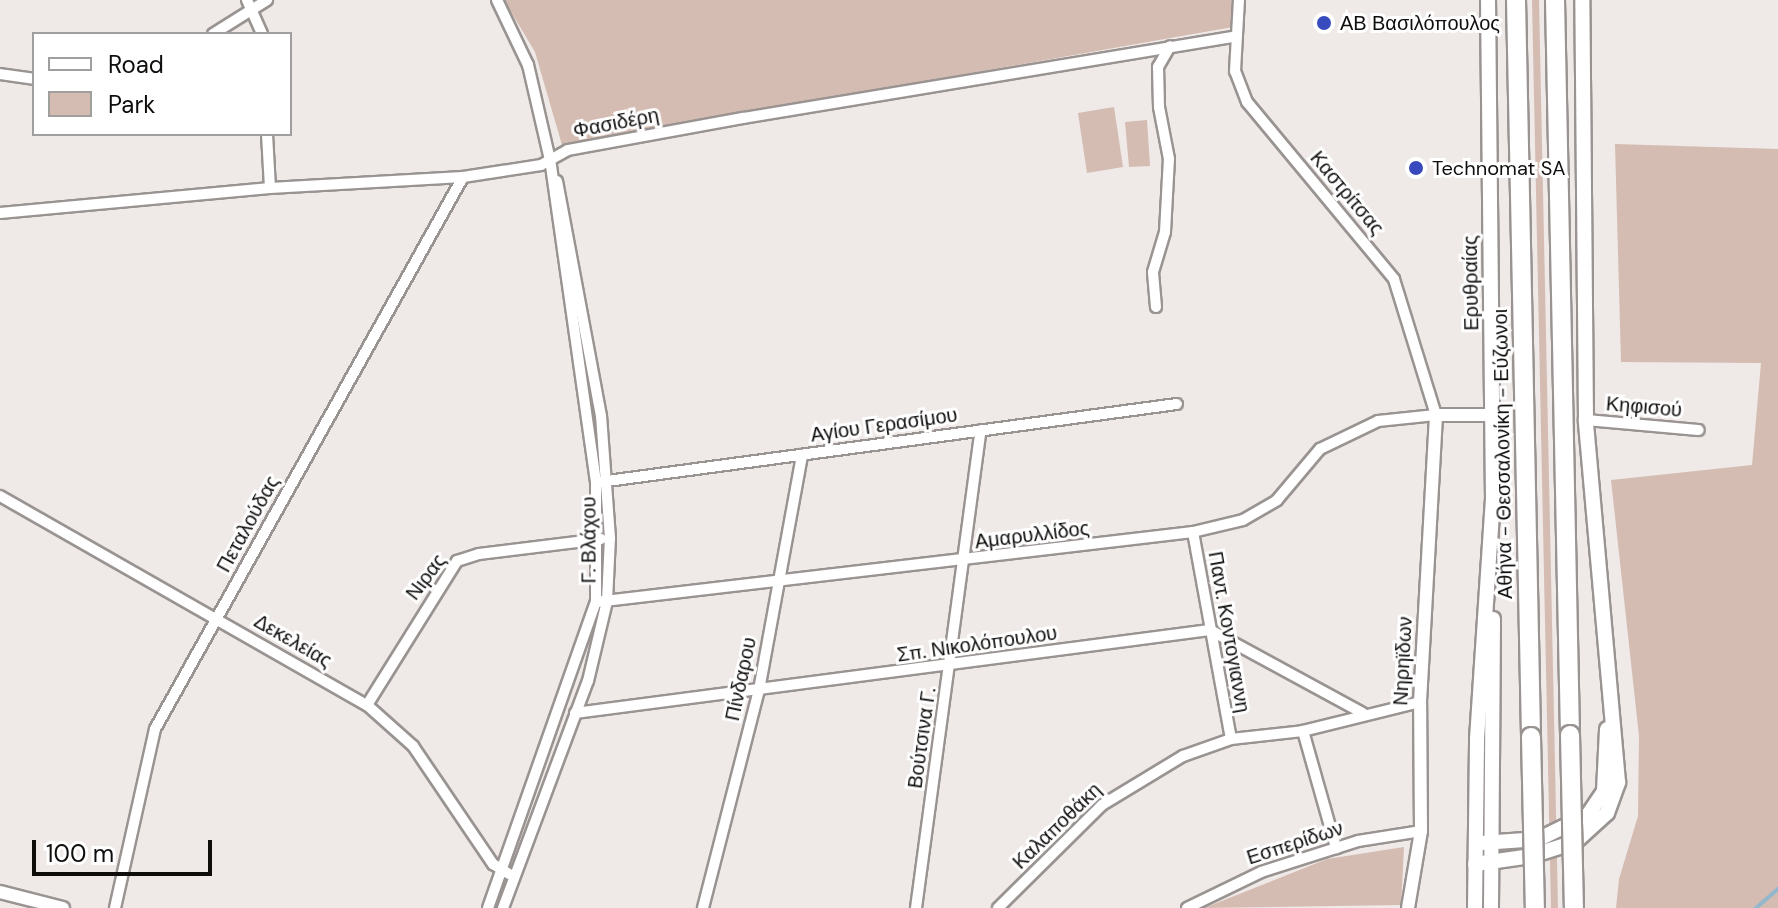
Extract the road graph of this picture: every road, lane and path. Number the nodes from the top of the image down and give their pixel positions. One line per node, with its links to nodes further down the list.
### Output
1 (267, 0): 8 (street)
2 (497, 0): 16 (street, Γ. Βλάχου)
3 (1239, 0): 11 (street, Καστρίτσας)
4 (1488, 0): 23 (main road, Ερυθραίας)
5 (1516, 0): 67 (highway, Αθήνα - Θεσσαλονίκη - Εύζωνοι, bridge)
6 (1555, 0): 68 (highway, bridge)
7 (1582, 0): 24 (main road)
8 (250, 4): 9 (street); 10 (street)
9 (215, 32)
10 (261, 32)
11 (1236, 36): 12 (street, Φασιδέρη); 22 (street, Καστρίτσας)
12 (1170, 46): 16 (street, Φασιδέρη); 20 (street)
13 (0, 74): 14 (street)
14 (32, 79)
15 (267, 136): 18 (street)
16 (550, 160): 17 (street, Φασιδέρη); 28 (street, Γ. Βλάχου)
17 (463, 177): 18 (street, Φασιδέρη); 37 (street, Πεταλούδας)
18 (270, 188): 19 (street, Φασιδέρη)
19 (0, 213)
20 (1156, 307)
21 (1177, 404): 25 (street, Αγίου Γερασίμου)
22 (1436, 415): 23 (street); 30 (street, Αμαρυλλίδος); 41 (street, Νηρηϊδων)
23 (1493, 415): 34 (main road, Ερυθραίας)
24 (1586, 420): 26 (street, Κηφισού); 43 (main road)
25 (981, 430): 27 (street, Αγίου Γερασίμου); 33 (street, Βούτσινα Γ.)
26 (1699, 430)
27 (802, 455): 28 (street, Αγίου Γερασίμου); 35 (street, Πίνδαρου)
28 (601, 482): 31 (street, Γ. Βλάχου); 32 (street, Γ. Βλάχου)
29 (0, 496): 37 (street, Δεκελείας)
30 (1193, 532): 33 (street, Αμαρυλλίδος); 38 (street, Παντ. Κοντογιαννη)
31 (610, 538): 32 (street, Νιρας); 36 (street, Γ. Βλάχου)
32 (596, 540): 36 (street, Γ. Βλάχου); 42 (street, Νιρας)
33 (961, 563): 35 (street, Αμαρυλλίδος); 39 (street, Βούτσινα Γ.)
34 (1491, 566): 49 (main road, Ερυθραίας); 50 (main road, Ερυθραίας)
35 (778, 584): 36 (street, Αμαρυλλίδος); 40 (street, Πίνδαρου)
36 (601, 602): 44 (street, Γ. Βλάχου); 53 (street, Γ. Βλάχου)
37 (216, 618): 42 (street, Δεκελείας); 57 (street, Πεταλούδας)
38 (1210, 630): 39 (street, Σπ. Νικολόπουλου); 45 (street); 47 (street, Παντ. Κοντογιαννη)
39 (950, 666): 40 (street, Σπ. Νικολόπουλου); 61 (street, Βούτσινα Γ.)
40 (759, 690): 44 (street, Σπ. Νικολόπουλου); 60 (street, Πίνδαρου)
41 (1420, 702): 45 (street, Καλαποθάκη); 48 (street, Νηρηϊδων)
42 (367, 705): 53 (street, Δεκελείας)
43 (1609, 709): 50 (main road); 52 (main road)
44 (575, 713): 54 (street, Γ. Βλάχου)
45 (1363, 713): 46 (street, Καλαποθάκη)
46 (1303, 731): 47 (street, Καλαποθάκη); 51 (street)
47 (1231, 739): 62 (street, Καλαποθάκη)
48 (1421, 831): 51 (street, Εσπερίδων); 64 (street, Νηρηϊδων)
49 (1475, 843): 50 (main road); 52 (main road, Ερυθραίας)
50 (1491, 843): 52 (main road, Ερυθραίας)
51 (1336, 848): 63 (street, Εσπερίδων)
52 (1482, 864): 65 (main road, Ερυθραίας); 66 (main road, Ερυθραίας)
53 (503, 872): 54 (street); 58 (street, Γ. Βλάχου)
54 (516, 876): 59 (street, Γ. Βλάχου)
55 (0, 892): 56 (street)
56 (63, 908)
57 (115, 908)
58 (488, 908)
59 (503, 908)
60 (703, 908)
61 (916, 908)
62 (998, 908)
63 (1187, 908)
64 (1408, 908)
65 (1475, 908)
66 (1491, 908)
67 (1535, 908)
68 (1574, 908)

